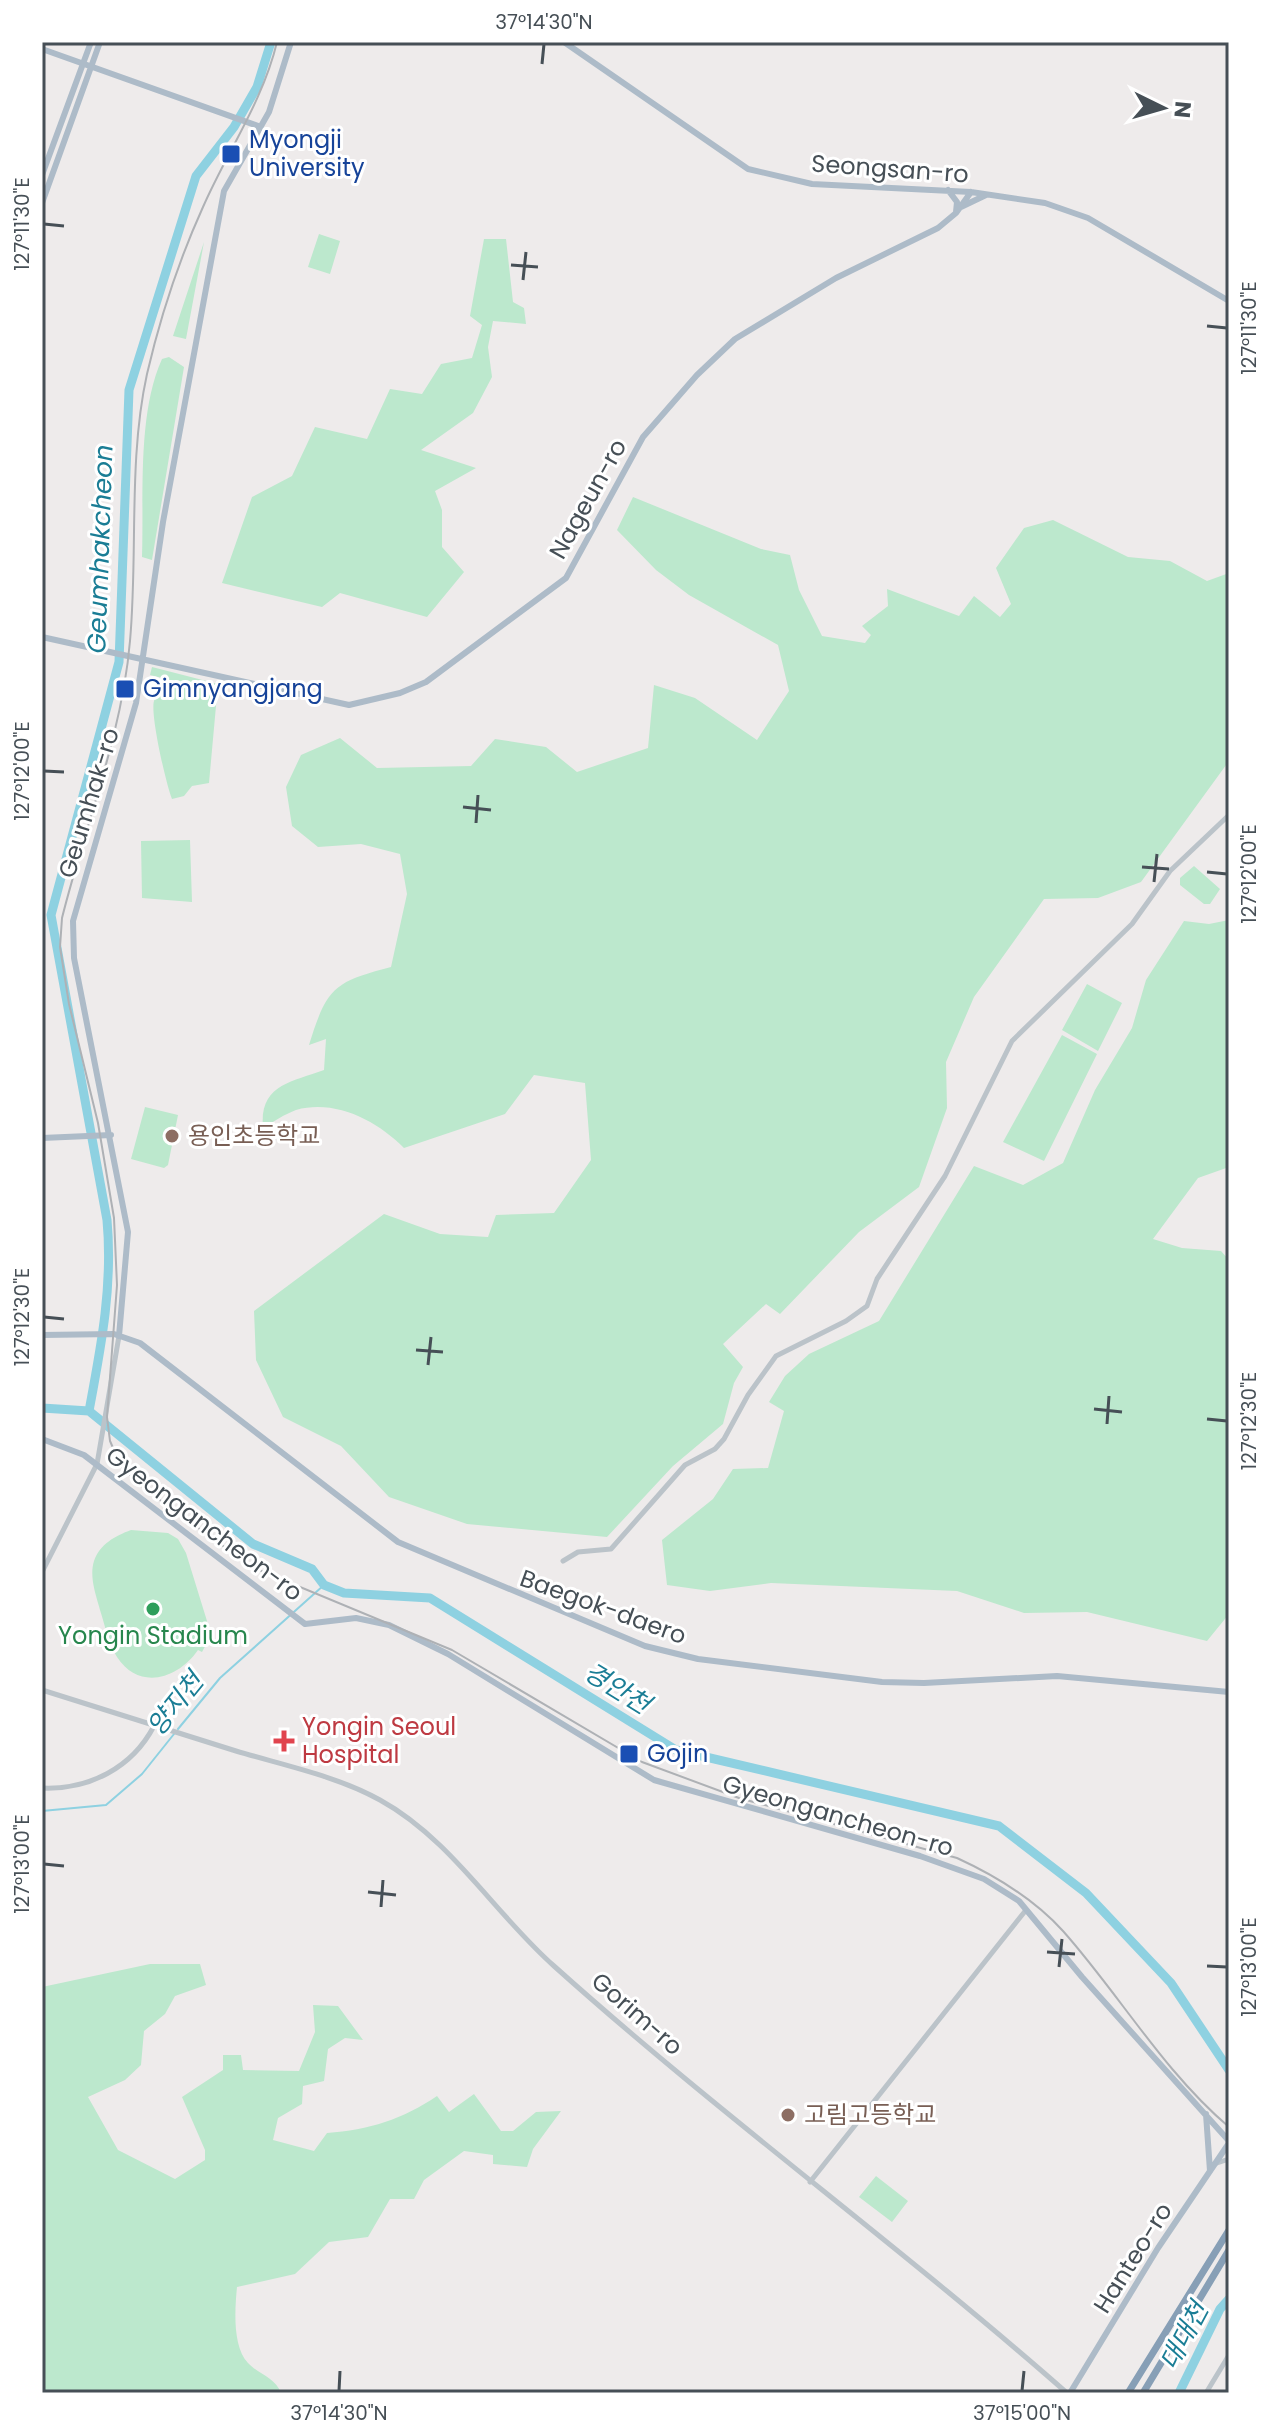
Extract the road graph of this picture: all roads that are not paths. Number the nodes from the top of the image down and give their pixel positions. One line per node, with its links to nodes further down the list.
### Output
1 (91, 42): 6 (main road)
2 (100, 42): 7 (main road)
3 (291, 42): 8 (main road, Geumhak-ro)
4 (564, 42): 10 (main road, Seongsan-ro)
5 (42, 49): 6 (main road)
6 (83, 65): 7 (main road); 9 (main road)
7 (91, 68): 8 (main road); 13 (main road)
8 (258, 126): 17 (main road, Geumhak-ro)
9 (42, 175)
10 (948, 190): 11 (main road, Seongsan-ro); 14 (main road)
11 (971, 192): 12 (main road, Seongsan-ro); 14 (main road, Nageun-ro)
12 (989, 193): 14 (main road); 15 (main road, Seongsan-ro)
13 (42, 203)
14 (958, 210): 17 (main road, Nageun-ro)
15 (1229, 301)
16 (42, 637): 17 (main road, Nageun-ro)
17 (144, 660): 19 (main road, Geumhak-ro)
18 (1229, 815): 25 (street)
19 (109, 1135): 20 (main road); 22 (main road, Geumhak-ro)
20 (42, 1138)
21 (42, 1335): 22 (main road, Baegok-daero)
22 (116, 1335): 24 (street, Geumhak-ro); 28 (main road, Baegok-daero)
23 (42, 1439): 24 (main road, Gyeongancheon-ro)
24 (97, 1460): 26 (street); 31 (main road, Gyeongancheon-ro)
25 (563, 1561)
26 (42, 1572)
27 (42, 1690): 29 (street, Gorim-ro)
28 (1229, 1692)
29 (154, 1726): 30 (street); 37 (street, Gorim-ro)
30 (42, 1788)
31 (1026, 1910): 32 (main road, Gyeongancheon-ro); 37 (street)
32 (1206, 2114): 33 (main road, Gyeongancheon-ro); 36 (main road)
33 (1229, 2142): 35 (main road, Hanteo-ro)
34 (1229, 2159): 35 (street)
35 (1216, 2163): 36 (main road, Hanteo-ro)
36 (1210, 2172): 41 (main road, Hanteo-ro)
37 (810, 2182): 41 (street, Gorim-ro)
38 (1229, 2230): 42 (highway)
39 (1229, 2250): 43 (highway)
40 (1229, 2355): 44 (street)
41 (1069, 2393)
42 (1128, 2393)
43 (1143, 2393)
44 (1206, 2393)

